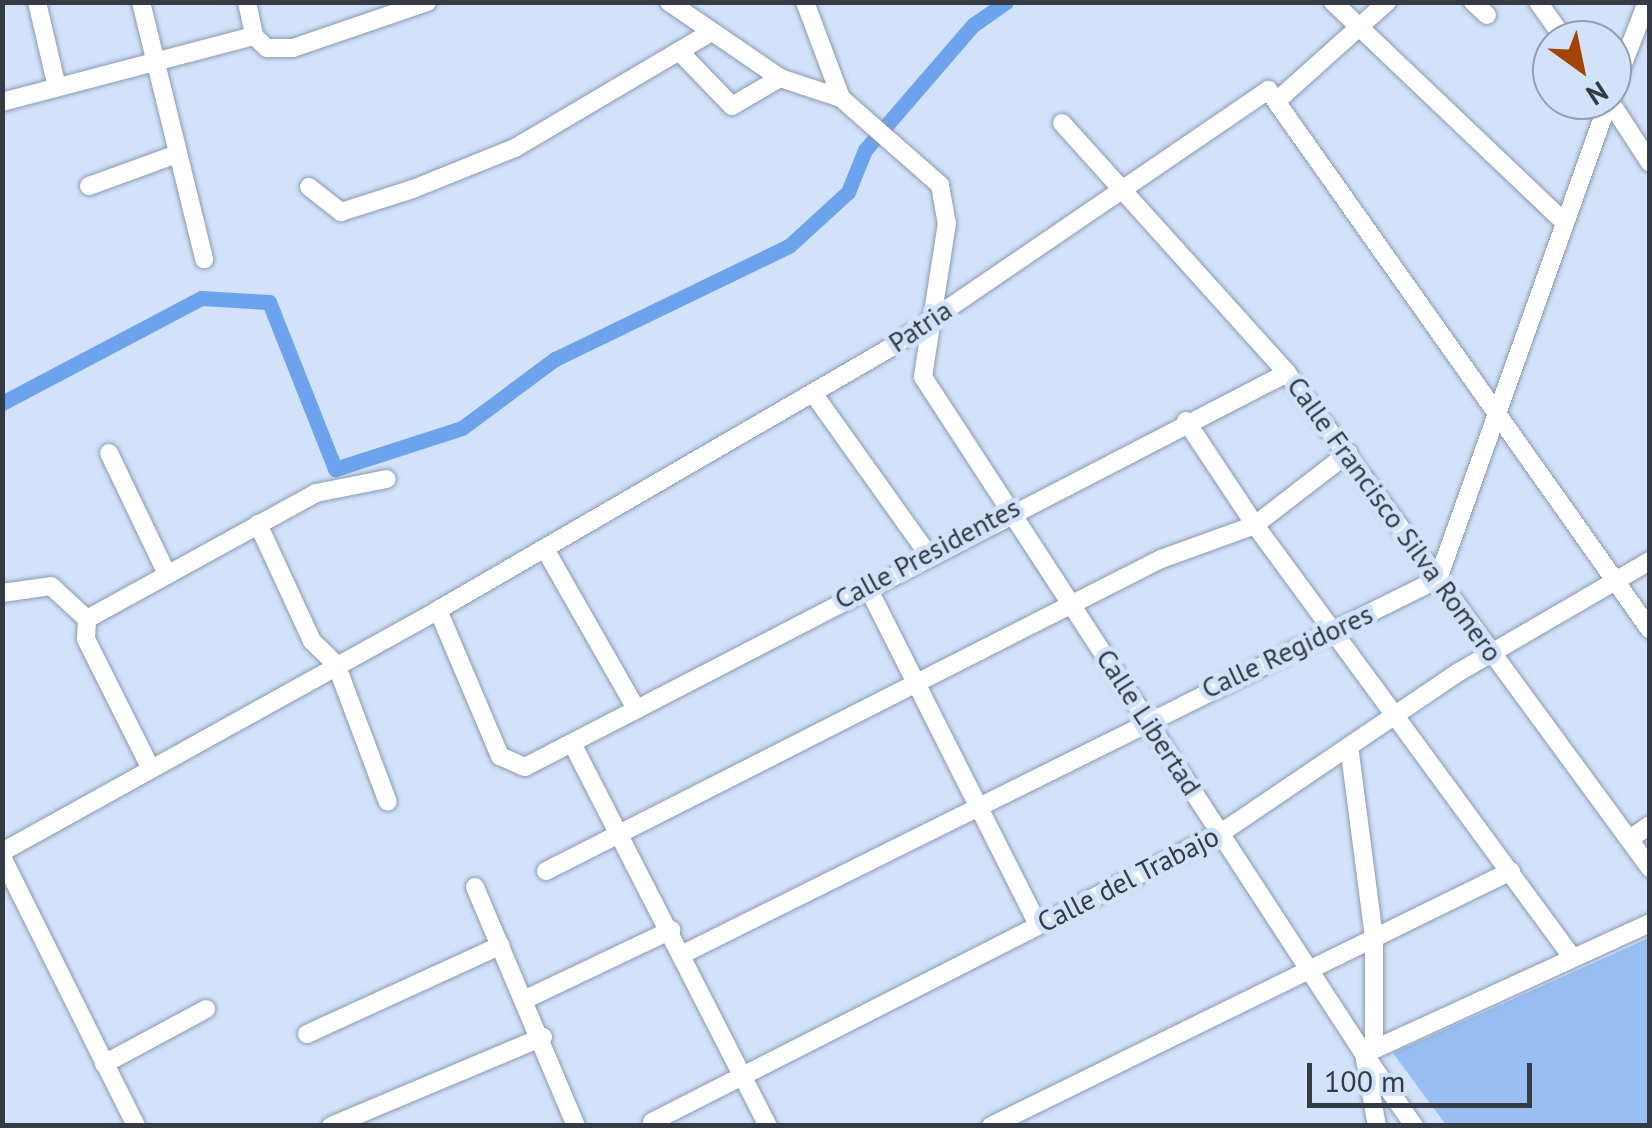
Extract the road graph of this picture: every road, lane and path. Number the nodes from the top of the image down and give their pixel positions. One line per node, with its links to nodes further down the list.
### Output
1 (37, 2): 17 (street)
2 (141, 2): 15 (street)
3 (247, 2): 12 (street)
4 (427, 2): 12 (street)
5 (669, 2): 11 (street)
6 (805, 2): 18 (street)
7 (1333, 2): 10 (street)
8 (1387, 2): 10 (street)
9 (1647, 2): 13 (street)
10 (1360, 27): 19 (street); 29 (street)
11 (706, 35): 14 (street); 16 (street)
12 (254, 36): 15 (street)
13 (1632, 41)
14 (679, 51): 16 (street); 28 (street)
15 (153, 61): 17 (street); 24 (street)
16 (780, 78): 18 (street)
17 (56, 83): 20 (street)
18 (841, 98): 31 (street, Calle Libertad)
19 (1280, 98): 26 (street, Patria); 34 (street)
20 (2, 102)
21 (1602, 120): 29 (street)
22 (1622, 120): 25 (street)
23 (1062, 123): 26 (street, Calle Francisco Silva Romero)
24 (176, 154): 27 (street); 30 (street)
25 (1650, 163)
26 (1122, 184): 31 (street, Patria); 32 (street, Calle Francisco Silva Romero)
27 (89, 186)
28 (309, 186)
29 (1564, 222): 34 (street)
30 (204, 259)
31 (927, 322): 33 (street, Patria); 39 (street, Calle Libertad)
32 (1287, 373): 35 (street, Calle Presidentes); 37 (street, Calle Francisco Silva Romero)
33 (813, 393): 42 (street, Patria); 43 (street)
34 (1496, 409): 46 (street); 47 (street)
35 (1186, 421): 39 (street, Calle Presidentes); 41 (street)
36 (109, 453): 45 (street)
37 (1348, 453): 41 (street); 46 (street, Calle Francisco Silva Romero)
38 (386, 479): 40 (street)
39 (1009, 510): 43 (street, Calle Presidentes); 50 (street, Calle Libertad)
40 (258, 524): 45 (street); 56 (street)
41 (1255, 526): 50 (street); 54 (street)
42 (545, 549): 51 (street, Patria); 58 (street)
43 (927, 552): 48 (street, Calle Presidentes)
44 (1650, 561): 47 (street, Calle del Trabajo)
45 (165, 570): 52 (street)
46 (1438, 579): 54 (street, Calle Regidores); 55 (street, Calle Francisco Silva Romero)
47 (1616, 581): 53 (street); 55 (street, Calle del Trabajo)
48 (866, 584): 57 (street); 58 (street, Calle Presidentes)
49 (2, 594): 52 (street)
50 (1074, 606): 57 (street); 60 (street, Calle Libertad)
51 (438, 610): 56 (street, Patria); 61 (street, Calle Presidentes)
52 (87, 619): 63 (street)
53 (1650, 630)
54 (1331, 633): 59 (street); 60 (street, Calle Regidores)
55 (1492, 650): 59 (street, Calle del Trabajo); 69 (street, Calle Francisco Silva Romero)
56 (336, 664): 63 (street, Patria); 64 (street)
57 (915, 682): 65 (street); 68 (street)
58 (637, 710): 61 (street, Calle Presidentes)
59 (1396, 717): 62 (street, Calle del Trabajo); 73 (street)
60 (1148, 719): 65 (street, Calle Regidores); 67 (street, Calle Libertad)
61 (573, 745): 68 (street)
62 (1350, 753): 67 (street, Calle del Trabajo); 78 (street)
63 (150, 767): 70 (street, Patria)
64 (388, 802)
65 (976, 805): 76 (street); 80 (street, Calle Regidores)
66 (1650, 826): 69 (street)
67 (1221, 832): 76 (street, Calle del Trabajo); 82 (street, Calle Libertad)
68 (622, 835): 72 (street); 77 (street)
69 (1630, 839): 71 (street, Calle Francisco Silva Romero)
70 (2, 855): 88 (street)
71 (1650, 868)
72 (546, 871)
73 (1511, 871): 78 (street); 81 (street)
74 (475, 887): 79 (street)
75 (1650, 923): 81 (street)
76 (1038, 924): 89 (street, Calle del Trabajo)
77 (671, 930): 80 (street); 83 (street)
78 (1374, 938): 82 (street); 87 (street)
79 (501, 945): 83 (street); 85 (street)
80 (683, 954): 89 (street)
81 (1572, 957): 87 (street)
82 (1311, 968): 87 (street, Calle Libertad); 95 (street)
83 (526, 998): 86 (street)
84 (206, 1008): 88 (street)
85 (306, 1034)
86 (543, 1037): 92 (street); 93 (street)
87 (1369, 1050): 96 (street, Calle Libertad); 97 (street)
88 (104, 1064): 91 (street)
89 (744, 1074): 90 (street, Calle del Trabajo); 94 (street)
90 (652, 1122)
91 (136, 1126)
92 (330, 1126)
93 (576, 1126)
94 (768, 1126)
95 (991, 1126)
96 (1377, 1126)
97 (1414, 1126)

